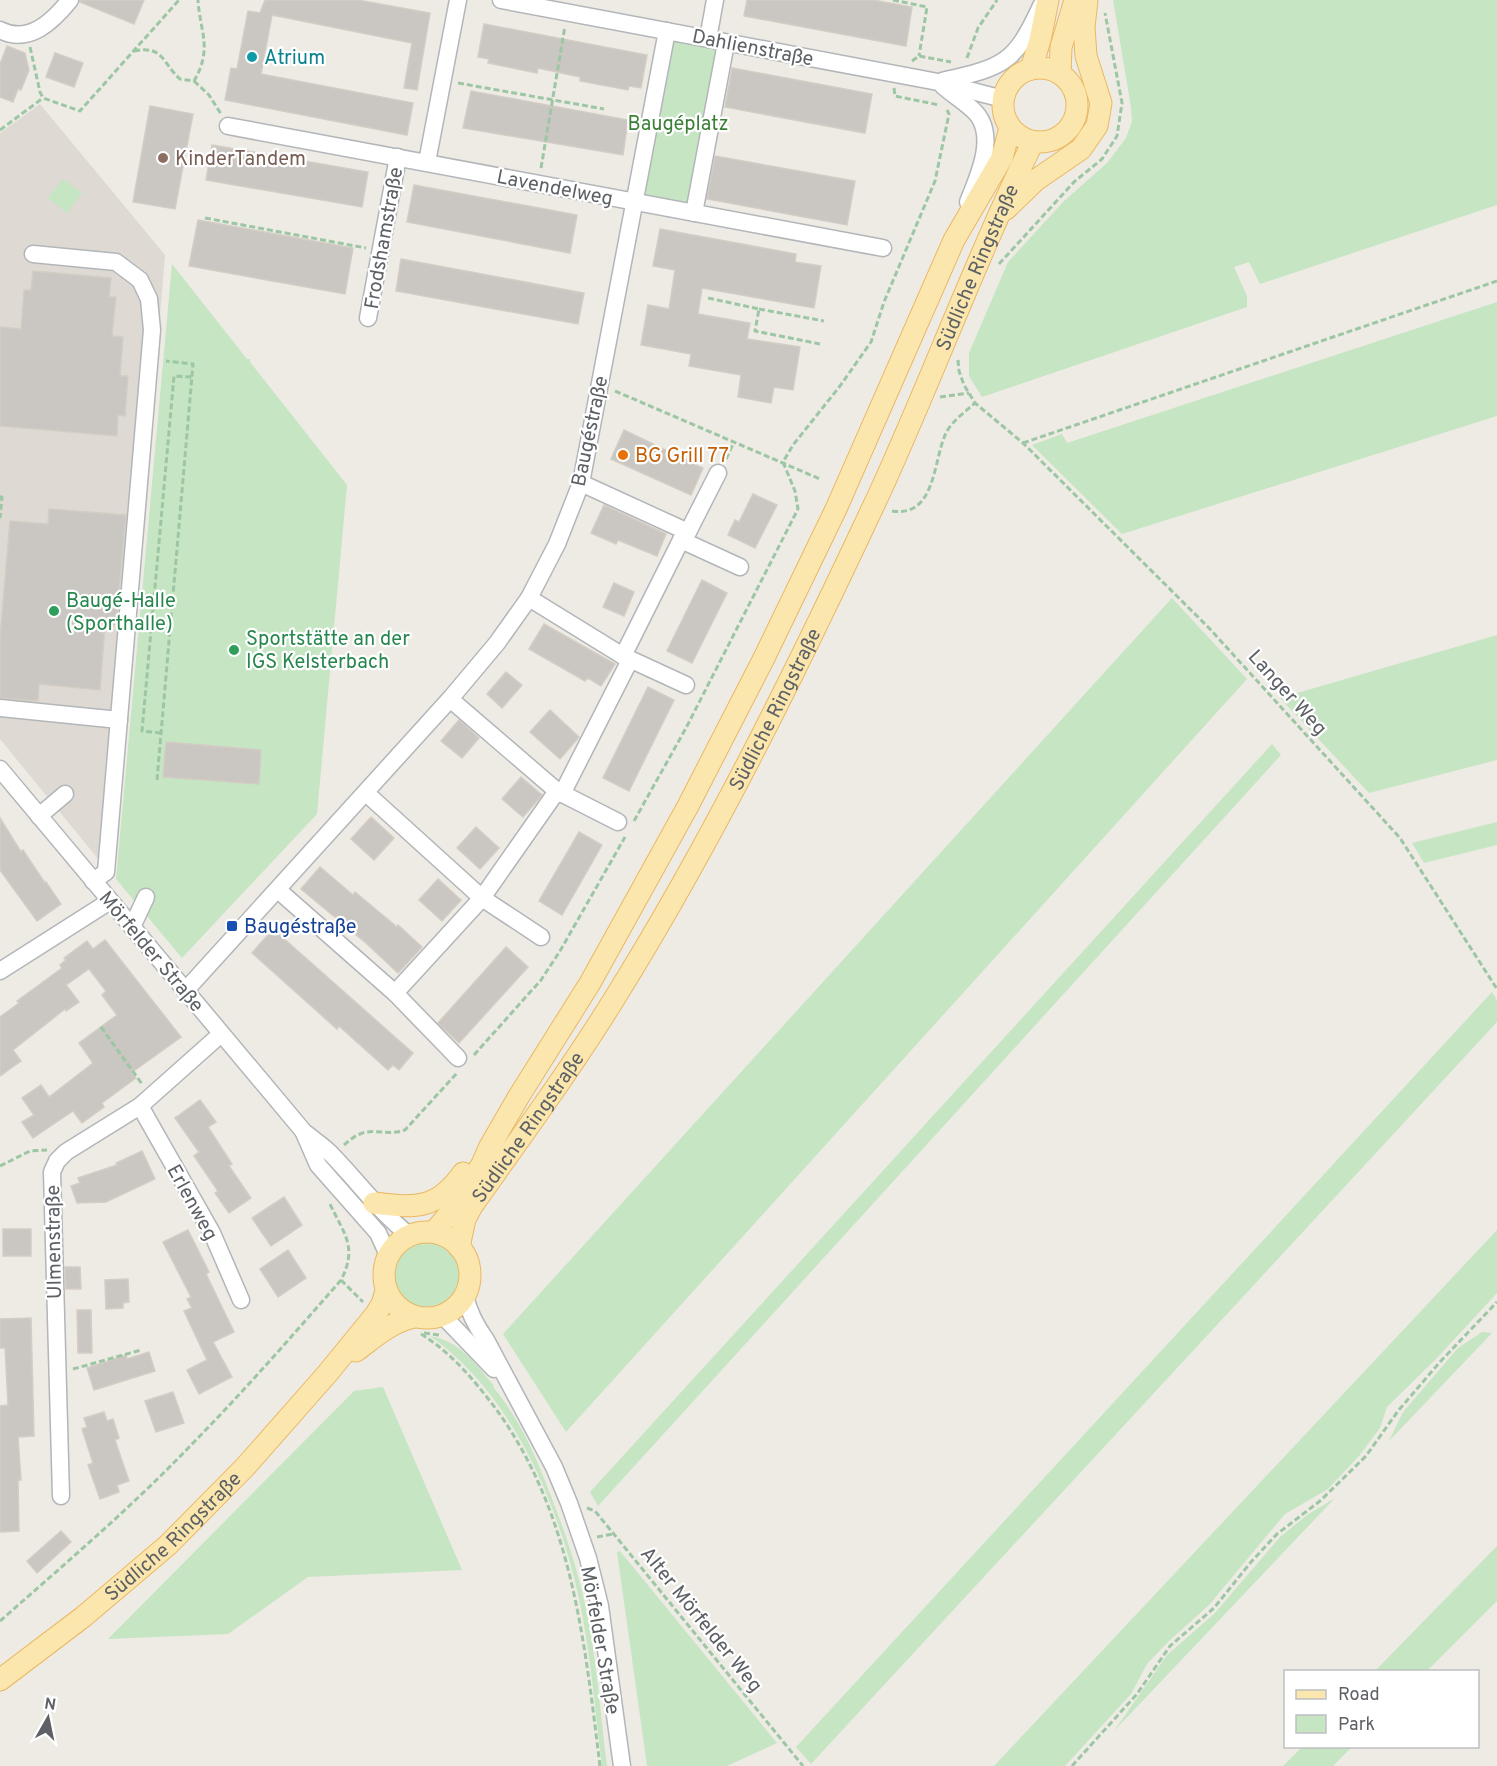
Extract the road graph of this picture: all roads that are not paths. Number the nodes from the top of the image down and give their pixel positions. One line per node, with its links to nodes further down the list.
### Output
1 (70, 0): 8 (street)
2 (458, 0): 20 (street)
3 (501, 0): 9 (street, Dahlienstraße)
4 (715, 0): 10 (street)
5 (1046, 0): 12 (main road); 14 (street)
6 (1075, 0): 13 (main road)
7 (1096, 5): 23 (main road)
8 (0, 30)
9 (667, 31): 10 (street, Dahlienstraße); 21 (street)
10 (708, 39): 11 (street, Dahlienstraße)
11 (726, 43): 14 (street, Dahlienstraße); 22 (street)
12 (1031, 69): 13 (main road); 15 (main road)
13 (1059, 74): 18 (main road)
14 (938, 82): 15 (street, Dahlienstraße); 24 (street, Südliche Ringstraße)
15 (1003, 99): 17 (main road, Südliche Ringstraße)
16 (228, 126): 19 (street, Lavendelweg)
17 (1010, 128): 18 (main road); 24 (main road, Südliche Ringstraße)
18 (1033, 142): 23 (main road, Südliche Ringstraße)
19 (398, 157): 20 (street, Lavendelweg); 27 (street, Frodshamstraße)
20 (427, 162): 21 (street, Lavendelweg)
21 (634, 202): 22 (street, Lavendelweg); 29 (street, Baugéstraße)
22 (694, 213): 25 (street, Lavendelweg)
23 (997, 218): 62 (main road, Südliche Ringstraße)
24 (954, 240): 58 (main road, Südliche Ringstraße)
25 (882, 248)
26 (33, 254): 37 (street)
27 (368, 318)
28 (718, 473): 30 (street)
29 (581, 483): 30 (street); 32 (street, Baugéstraße)
30 (685, 536): 31 (street); 33 (street)
31 (740, 567)
32 (529, 598): 33 (street); 35 (street, Baugéstraße)
33 (626, 658): 34 (street); 40 (street)
34 (686, 685)
35 (450, 699): 39 (street, Baugéstraße); 40 (street)
36 (0, 708): 37 (street)
37 (119, 720): 44 (street)
38 (0, 769): 42 (street, Mörfelder Straße)
39 (366, 793): 45 (street, Baugéstraße); 47 (street)
40 (560, 793): 43 (street); 47 (street)
41 (65, 794): 42 (street)
42 (39, 816): 44 (street, Mörfelder Straße)
43 (618, 822)
44 (93, 881): 48 (street, Mörfelder Straße)
45 (278, 890): 52 (street, Baugéstraße); 53 (street)
46 (146, 897): 49 (street)
47 (482, 898): 50 (street); 53 (street)
48 (110, 901): 49 (street, Mörfelder Straße); 51 (street)
49 (132, 927): 52 (street, Mörfelder Straße)
50 (541, 937)
51 (0, 971)
52 (185, 991): 54 (street, Mörfelder Straße)
53 (395, 993): 55 (street)
54 (221, 1034): 56 (street, Ulmenstraße); 57 (street, Mörfelder Straße)
55 (463, 1061)
56 (146, 1101): 66 (street, Erlenweg); 71 (street, Ulmenstraße)
57 (304, 1132): 59 (street, Mörfelder Straße); 63 (street, Mörfelder Straße)
58 (489, 1148): 59 (main road); 60 (main road, Südliche Ringstraße)
59 (374, 1203): 61 (street, Mörfelder Straße)
60 (434, 1232): 61 (main road); 62 (main road)
61 (409, 1235): 63 (main road)
62 (459, 1247): 65 (main road)
63 (388, 1255): 64 (main road, Südliche Ringstraße)
64 (386, 1291): 68 (main road); 69 (main road, Südliche Ringstraße)
65 (465, 1296): 67 (main road); 70 (street, Mörfelder Straße)
66 (241, 1300)
67 (442, 1316): 68 (main road, Südliche Ringstraße); 70 (street, Mörfelder Straße)
68 (416, 1325): 69 (main road, Südliche Ringstraße)
69 (327, 1374): 72 (main road, Südliche Ringstraße)
70 (510, 1387): 73 (street, Mörfelder Straße)
71 (61, 1496)
72 (0, 1680)
73 (622, 1766)

